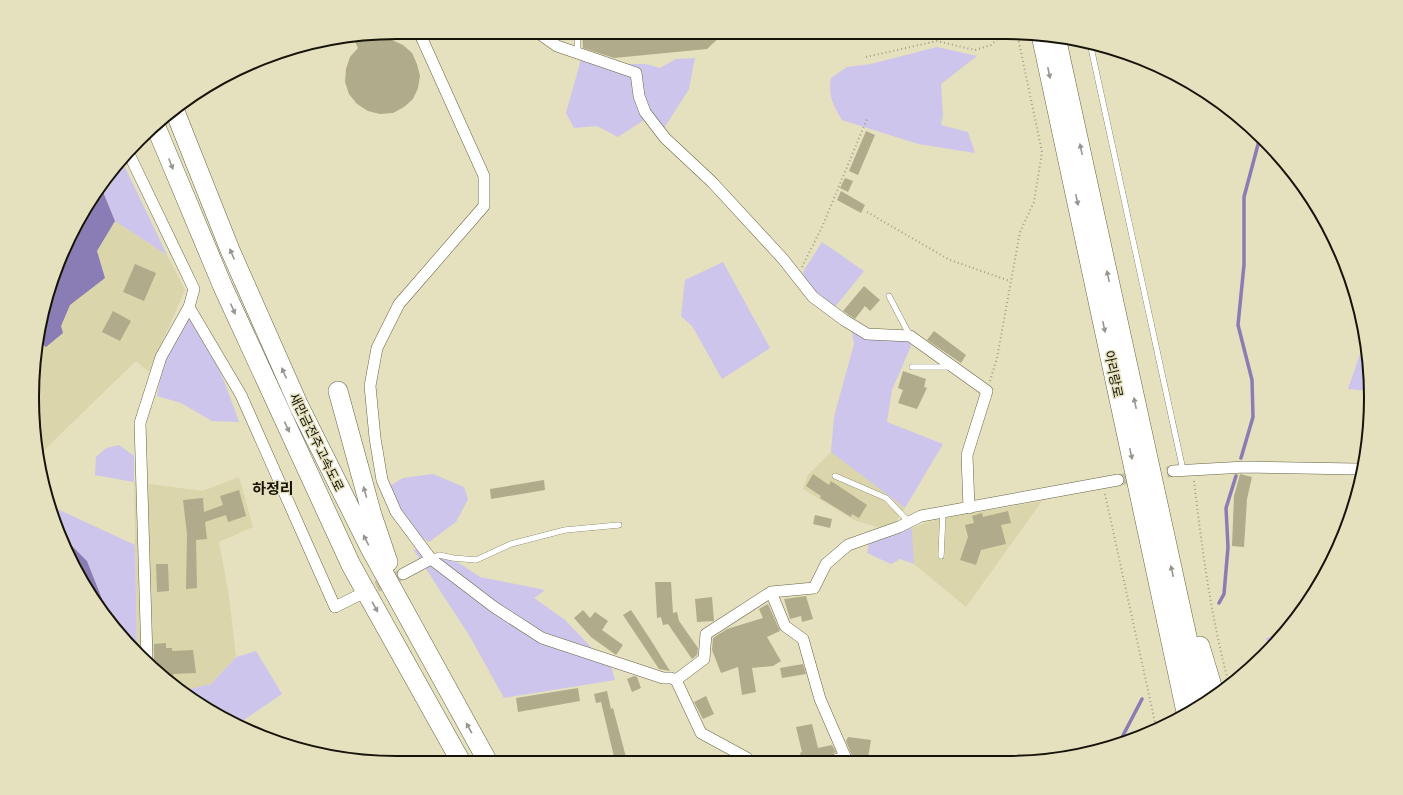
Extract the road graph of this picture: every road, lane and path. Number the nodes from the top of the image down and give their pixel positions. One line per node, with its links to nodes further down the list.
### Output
1 (423, 39): 35 (street)
2 (547, 39): 9 (street)
3 (577, 39): 9 (lane)
4 (998, 39): 10 (path)
5 (1018, 40): 17 (path)
6 (1042, 41): 46 (highway, 아리랑로, one-way to 46)
7 (1057, 43): 38 (highway, 아리랑로, one-way to 7)
8 (1091, 50): 25 (lane)
9 (578, 54): 16 (street)
10 (866, 57)
11 (176, 115): 40 (highway, 새만금전주고속도로, one-way to 11)
12 (867, 119): 16 (path)
13 (158, 131): 48 (highway, 새만금전주고속도로, one-way to 48)
14 (131, 158): 19 (street)
15 (868, 212): 17 (path)
16 (797, 277): 20 (street)
17 (1010, 281): 24 (path)
18 (889, 296): 20 (lane)
19 (189, 307): 39 (street); 41 (street)
20 (910, 336): 22 (street)
21 (912, 367): 22 (lane)
22 (953, 367): 24 (street)
23 (338, 391): 40 (highway, one-way to 23)
24 (987, 391): 30 (street)
25 (1183, 470): 26 (street); 42 (path)
26 (1356, 470)
27 (835, 476): 32 (lane)
28 (1118, 480): 29 (street)
29 (1103, 483): 30 (street); 47 (path)
30 (969, 508): 31 (street)
31 (943, 512): 32 (street); 34 (lane)
32 (910, 522): 37 (street)
33 (619, 525): 35 (lane)
34 (941, 556)
35 (431, 559): 36 (street); 43 (street)
36 (402, 574)
37 (771, 592): 43 (street); 51 (street)
38 (1176, 592): 44 (highway); 45 (highway, 아리랑로)
39 (357, 596)
40 (403, 609): 49 (highway, 새만금전주고속도로, one-way to 40)
41 (147, 654)
42 (1228, 679)
43 (676, 680): 50 (street)
44 (1213, 690)
45 (1201, 699)
46 (1185, 708)
47 (1155, 723)
48 (458, 756)
49 (485, 756)
50 (743, 756)
51 (845, 756)

